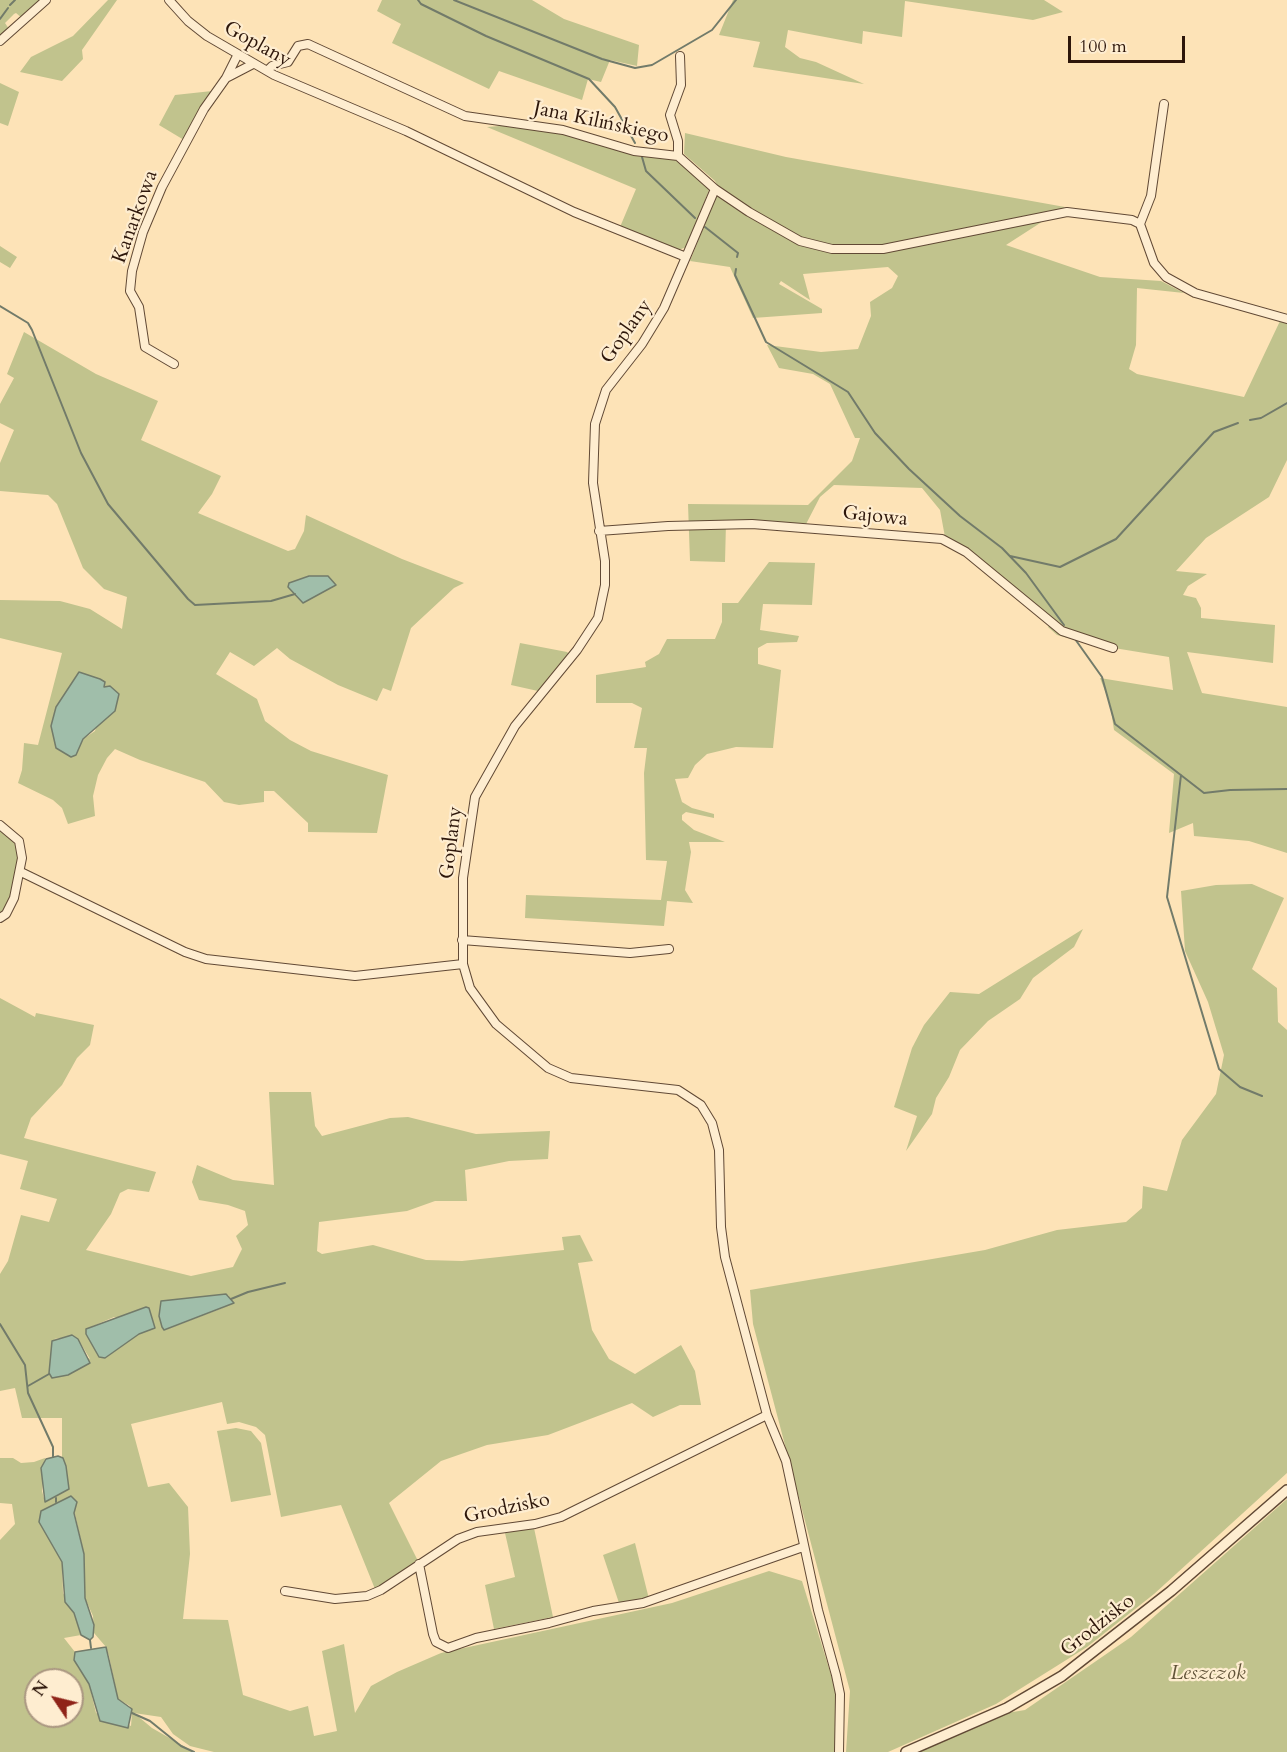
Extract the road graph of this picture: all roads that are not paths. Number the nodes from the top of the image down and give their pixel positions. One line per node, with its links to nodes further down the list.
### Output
1 (46, 0): 3 (street)
2 (169, 0): 4 (street, Goplany)
3 (0, 41)
4 (238, 54): 6 (street, Goplany); 8 (street, Kanarkowa)
5 (680, 56): 10 (street)
6 (253, 64): 7 (street, Goplany); 8 (street, Kanarkowa)
7 (267, 71): 10 (street, Jana Kilińskiego); 13 (street, Goplany)
8 (226, 78): 15 (street, Kanarkowa)
9 (1164, 104): 12 (street)
10 (678, 156): 11 (street, Jana Kilińskiego)
11 (715, 189): 12 (street, Jana Kilińskiego); 13 (street)
12 (1140, 224): 14 (street)
13 (686, 257): 16 (street, Goplany)
14 (1287, 319)
15 (174, 364)
16 (600, 531): 17 (street, Gajowa); 21 (street, Goplany)
17 (1113, 648)
18 (0, 825): 19 (street)
19 (21, 872): 20 (street); 23 (street)
20 (0, 918)
21 (462, 940): 22 (street); 23 (street, Goplany)
22 (669, 949)
23 (463, 964): 24 (street, Goplany)
24 (766, 1415): 26 (street); 27 (street, Grodzisko)
25 (1287, 1490): 30 (street, Grodzisko)
26 (803, 1547): 27 (street); 29 (street)
27 (419, 1564): 28 (street, Grodzisko)
28 (285, 1591)
29 (839, 1752)
30 (906, 1752)

